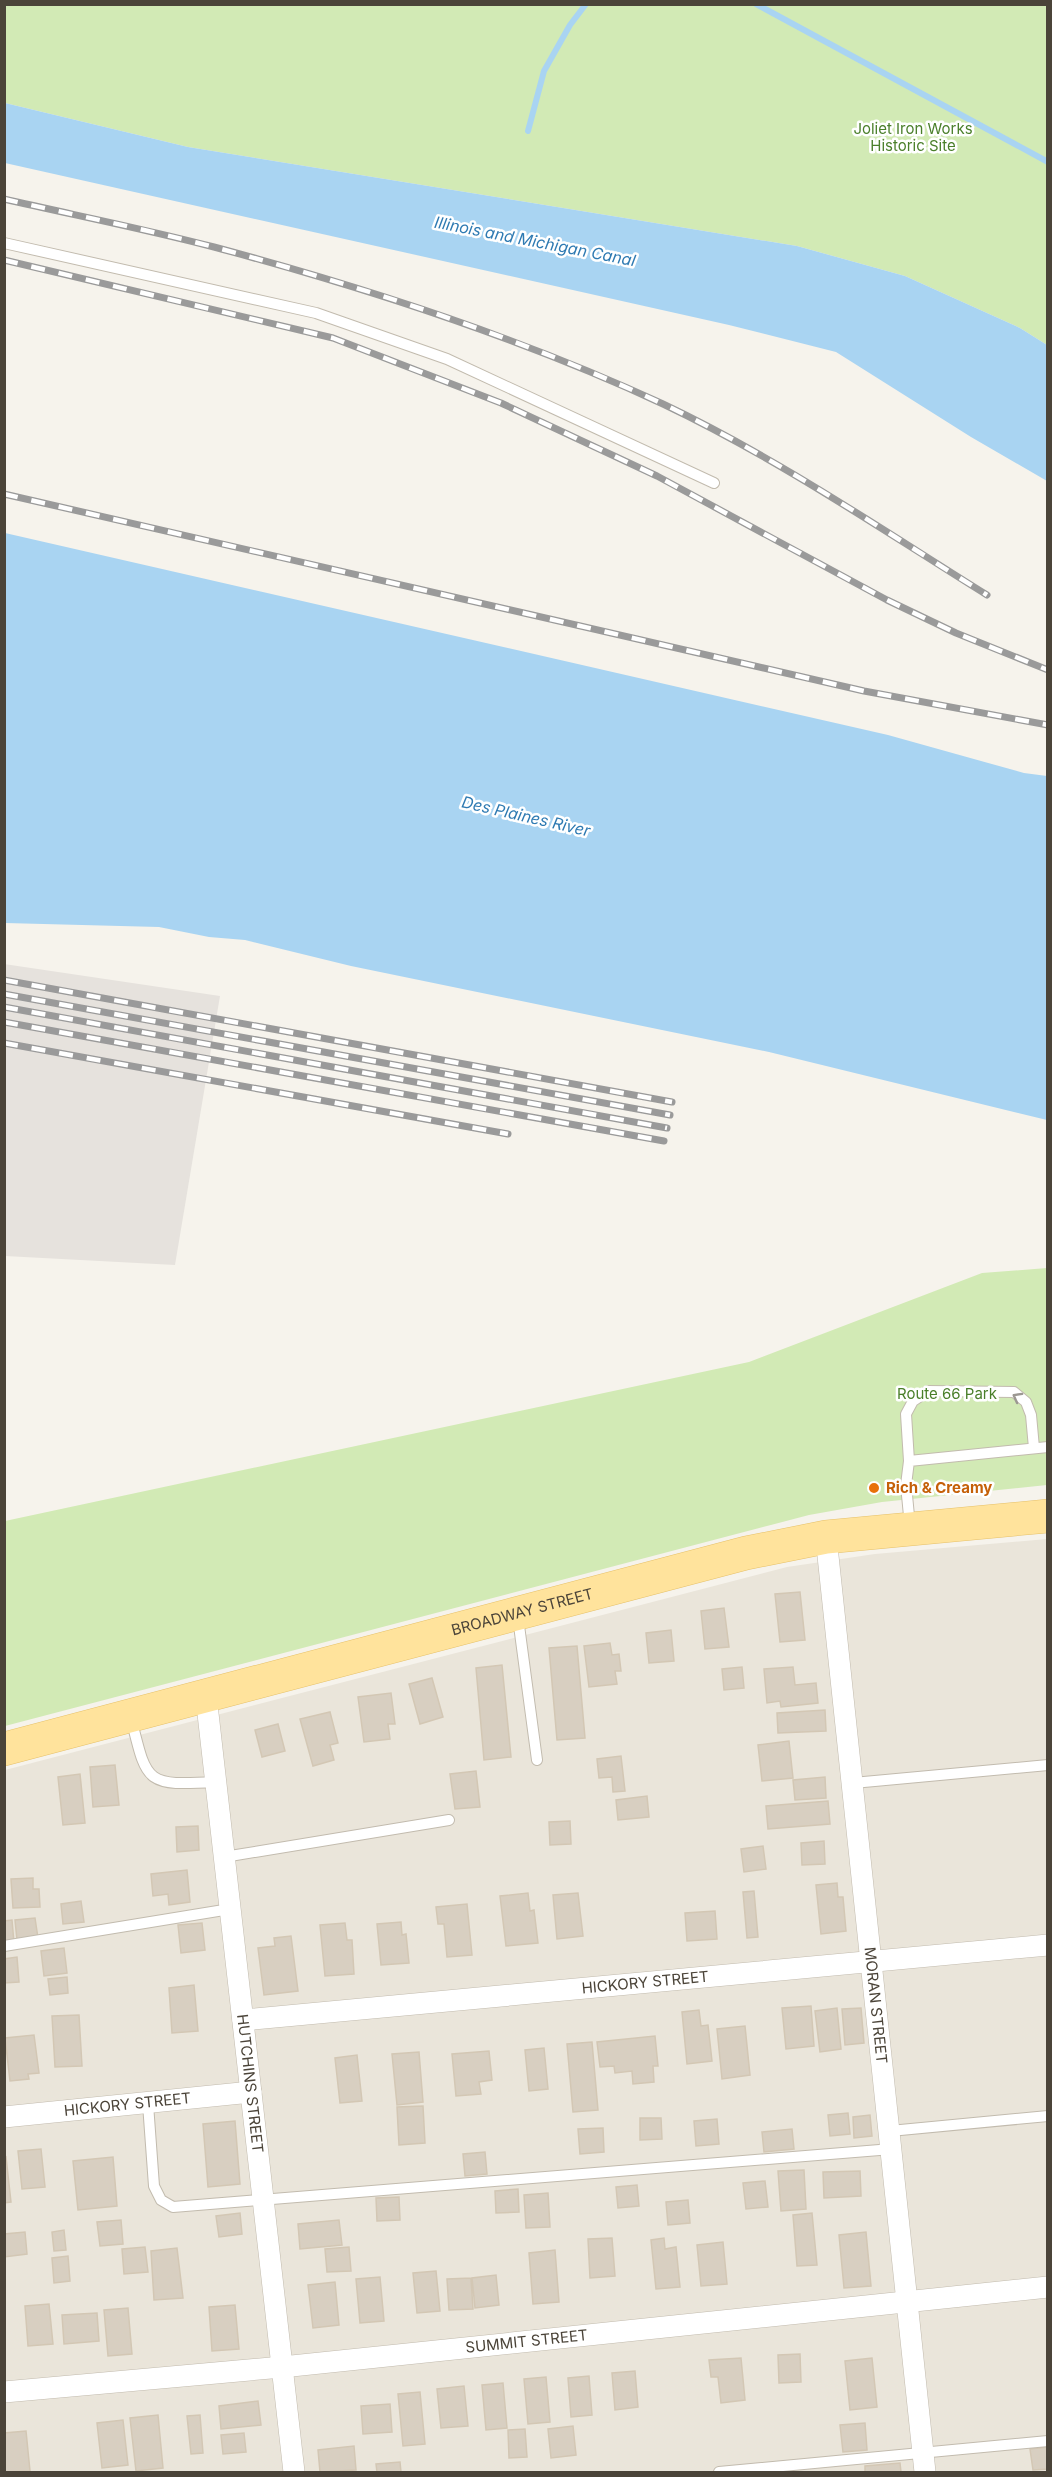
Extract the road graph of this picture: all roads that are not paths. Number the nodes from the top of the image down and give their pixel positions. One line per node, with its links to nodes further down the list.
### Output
1 (4, 243): 2 (lane)
2 (714, 483)
3 (1047, 1447): 4 (lane)
4 (1034, 1448): 5 (lane); 5 (lane, one-way to 5)
5 (909, 1461): 7 (lane)
6 (1047, 1516): 7 (main road, BROADWAY STREET)
7 (910, 1529): 8 (main road, BROADWAY STREET)
8 (826, 1537): 9 (main road, BROADWAY STREET); 16 (street, MORAN STREET)
9 (517, 1614): 10 (main road, BROADWAY STREET); 13 (lane)
10 (206, 1696): 11 (main road, BROADWAY STREET); 15 (street, HUTCHINS STREET)
11 (130, 1716): 12 (main road, BROADWAY STREET); 15 (lane)
12 (4, 1749)
13 (537, 1760)
14 (1047, 1764): 16 (lane)
15 (215, 1782): 18 (street, HUTCHINS STREET)
16 (853, 1783): 22 (street, MORAN STREET)
17 (449, 1820): 18 (lane)
18 (224, 1857): 19 (street, HUTCHINS STREET)
19 (230, 1909): 21 (lane); 23 (street, HUTCHINS STREET)
20 (1047, 1945): 22 (street, HICKORY STREET)
21 (4, 1946)
22 (872, 1961): 23 (street, HICKORY STREET); 28 (street, MORAN STREET)
23 (243, 2020): 24 (street, HUTCHINS STREET)
24 (251, 2092): 25 (street, HICKORY STREET); 29 (street, HUTCHINS STREET)
25 (148, 2104): 27 (street, HICKORY STREET); 29 (lane)
26 (1047, 2116): 28 (lane)
27 (4, 2117)
28 (891, 2140): 29 (lane); 31 (street, MORAN STREET)
29 (263, 2201): 32 (street, HUTCHINS STREET)
30 (1047, 2287): 31 (street, SUMMIT STREET)
31 (908, 2300): 32 (street, SUMMIT STREET); 35 (street, MORAN STREET)
32 (282, 2367): 33 (street, SUMMIT STREET); 36 (street, HUTCHINS STREET)
33 (4, 2392)
34 (1047, 2441): 35 (lane)
35 (924, 2462): 37 (lane)
36 (294, 2472)
37 (718, 2472)

